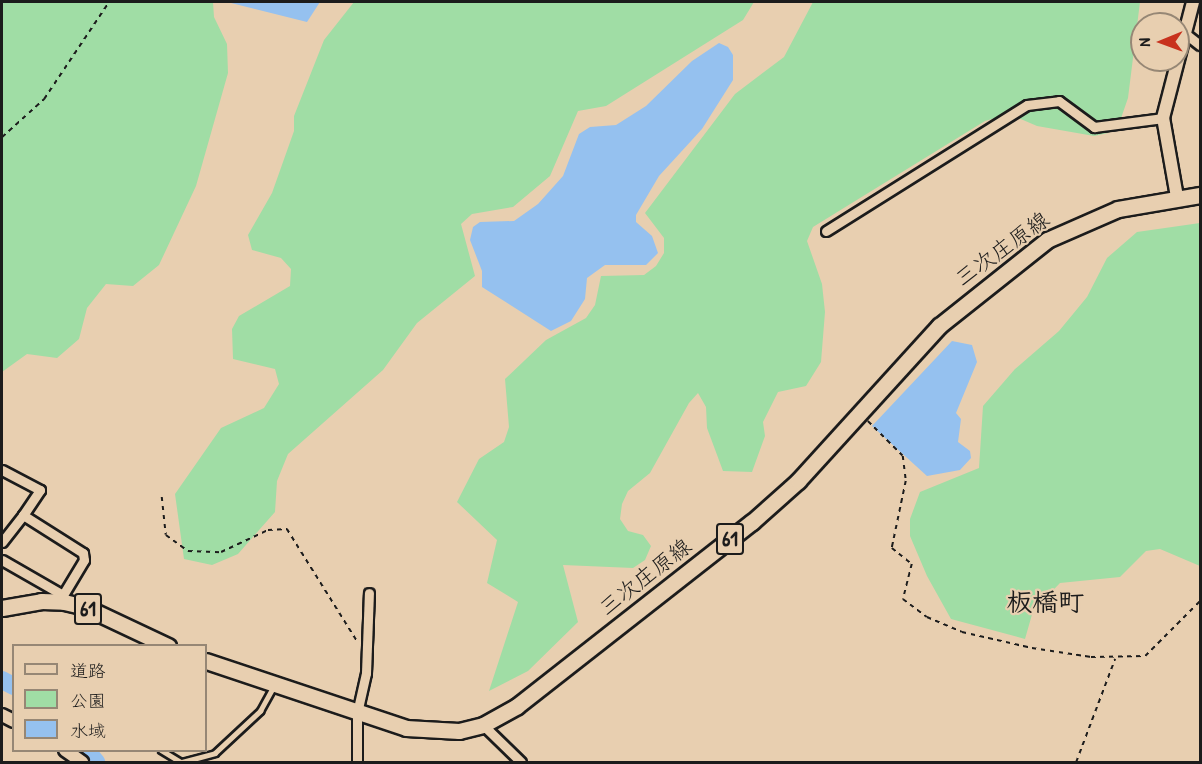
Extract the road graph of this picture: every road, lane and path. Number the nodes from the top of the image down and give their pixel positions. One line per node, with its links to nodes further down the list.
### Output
1 (109, 2): 4 (path)
2 (1176, 72): 3 (street)
3 (1163, 118): 6 (street); 7 (street)
4 (2, 137)
5 (1200, 195): 6 (main road, 三次庄原線 / 61)
6 (1177, 197): 8 (main road, 三次庄原線 / 61)
7 (826, 231)
8 (859, 411): 20 (path); 24 (main road, 三次庄原線 / 61)
9 (2, 470): 11 (street)
10 (162, 497): 19 (path)
11 (23, 515): 12 (street); 15 (street)
12 (2, 542)
13 (2, 560): 15 (street)
14 (369, 593): 19 (street)
15 (64, 599): 17 (main road, 61); 18 (main road, 61)
16 (1200, 601): 20 (path)
17 (2, 608)
18 (166, 644)
19 (366, 656): 23 (street)
20 (1115, 658): 31 (path)
21 (207, 661): 22 (main road, 三次庄原線 / 61)
22 (274, 686): 23 (main road, 三次庄原線 / 61); 28 (lane)
23 (357, 713): 24 (main road, 三次庄原線 / 61); 29 (street)
24 (483, 725): 30 (street)
25 (68, 752): 27 (street)
26 (164, 752): 28 (lane)
27 (82, 762)
28 (181, 762)
29 (357, 762)
30 (521, 762)
31 (1076, 762)

